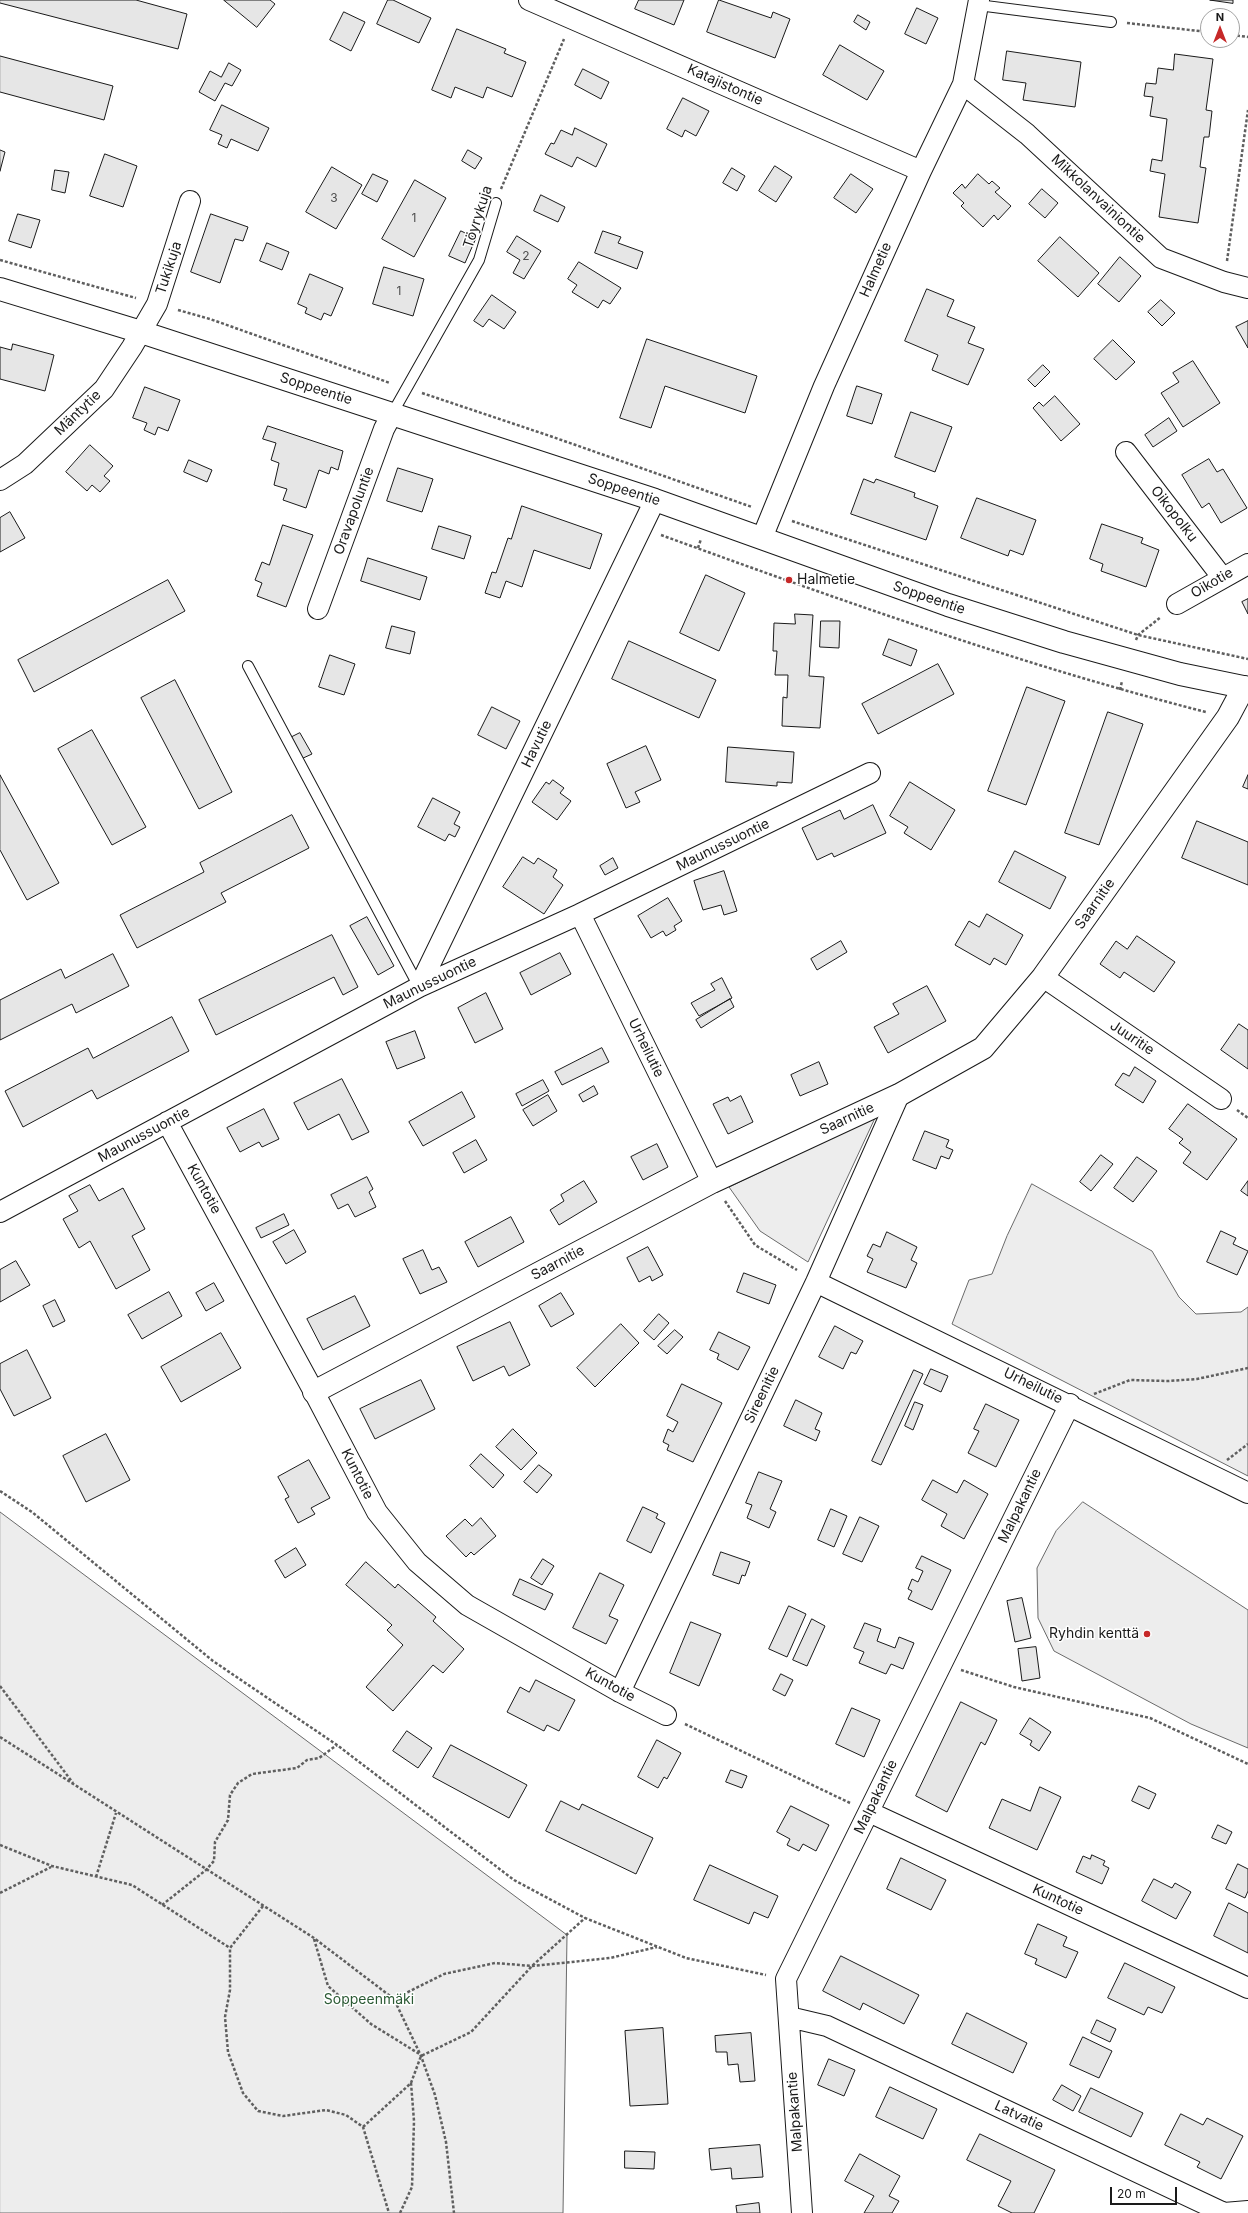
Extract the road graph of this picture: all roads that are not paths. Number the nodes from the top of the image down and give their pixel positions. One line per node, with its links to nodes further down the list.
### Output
1 (529, 0): 5 (street, Katajistontie)
2 (978, 3): 3 (lane); 4 (street, Halmetie)
3 (1111, 22)
4 (963, 84): 5 (street, Halmetie); 8 (street, Mikkolanvainiontie)
5 (921, 170): 15 (street, Halmetie)
6 (190, 201): 10 (street, Tukikuja)
7 (496, 203): 11 (lane, Töyrykuja)
8 (1248, 288)
9 (0, 289): 10 (main road, Soppeentie)
10 (141, 332): 11 (main road, Soppeentie); 13 (street, Mäntytie)
11 (392, 414): 14 (main road, Soppeentie); 19 (street, Oravapoluntie)
12 (1126, 452): 17 (street, Oikopolku)
13 (0, 480)
14 (655, 500): 15 (main road, Soppeentie); 25 (street, Havutie)
15 (762, 538): 21 (main road, Soppeentie)
16 (1248, 564): 17 (street, Oikotie)
17 (1222, 577): 18 (street, Oikotie)
18 (1177, 604)
19 (318, 609)
20 (248, 666): 25 (lane)
21 (1246, 688): 24 (main road, Saarnitie)
22 (870, 773): 23 (street, Maunussuontie)
23 (580, 914): 25 (street, Maunussuontie); 29 (street, Urheilutie)
24 (1043, 977): 26 (main road, Saarnitie); 27 (street, Juuritie)
25 (418, 987): 28 (street, Maunussuontie)
26 (899, 1095): 29 (main road, Saarnitie); 31 (street, Sireenitie)
27 (1221, 1099)
28 (167, 1122): 30 (street, Maunussuontie); 32 (street, Kuntotie)
29 (712, 1182): 32 (main road, Saarnitie)
30 (0, 1212)
31 (816, 1282): 33 (street, Urheilutie); 35 (street, Sireenitie)
32 (314, 1392): 35 (street, Kuntotie)
33 (1070, 1404): 34 (street, Urheilutie); 37 (street, Malpakantie)
34 (1248, 1493)
35 (620, 1692): 36 (street, Kuntotie)
36 (666, 1715)
37 (869, 1812): 38 (street, Kuntotie); 39 (street, Malpakantie)
38 (1248, 1988)
39 (789, 2017): 40 (street, Latvatie); 41 (street, Malpakantie)
40 (1248, 2211)
41 (802, 2213)

